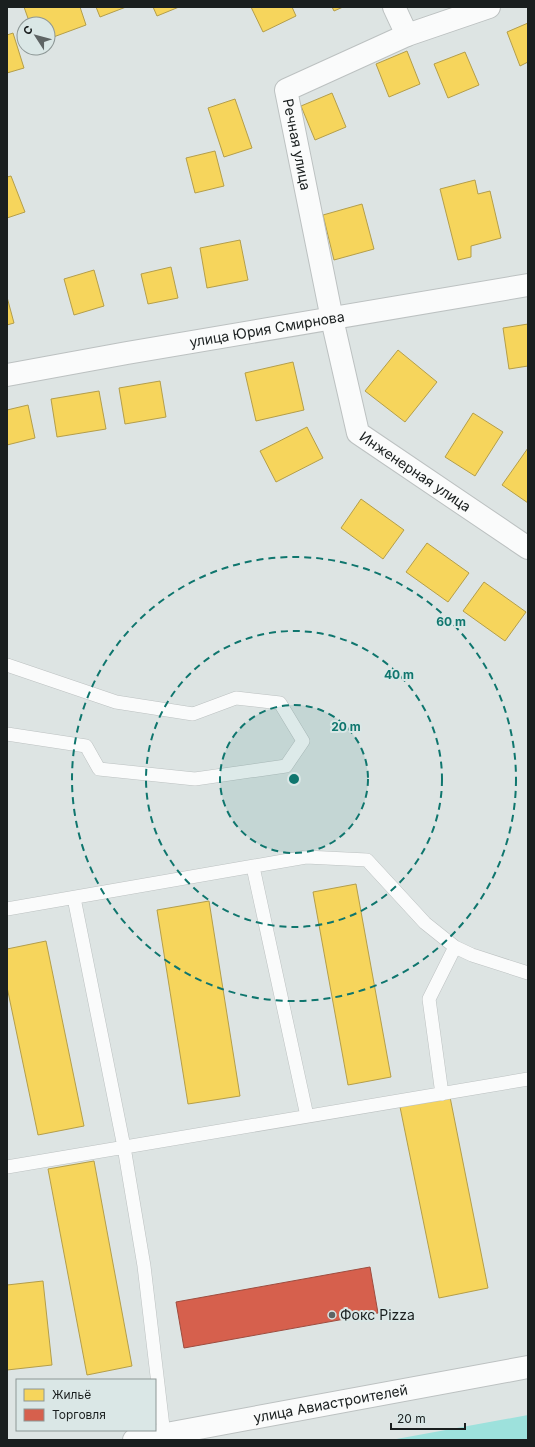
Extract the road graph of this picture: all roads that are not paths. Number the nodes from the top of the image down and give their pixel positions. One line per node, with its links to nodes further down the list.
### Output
1 (394, 7): 3 (street)
2 (488, 7): 3 (street, Речная улица)
3 (407, 35): 5 (street, Речная улица)
4 (528, 285): 5 (street, улица Юрия Смирнова)
5 (332, 319): 6 (street, улица Юрия Смирнова); 7 (street, Инженерная улица)
6 (7, 375)
7 (528, 548)
8 (7, 665): 9 (lane)
9 (7, 734)
10 (253, 867): 11 (lane); 13 (lane); 17 (lane)
11 (74, 898): 12 (lane); 18 (lane)
12 (7, 909)
13 (455, 947): 14 (lane); 16 (lane)
14 (528, 973)
15 (528, 1079): 16 (lane)
16 (442, 1094): 17 (lane)
17 (307, 1116): 18 (lane)
18 (124, 1146): 19 (lane); 21 (lane)
19 (7, 1167)
20 (528, 1367): 21 (street, улица Авиастроителей)
21 (164, 1435): 22 (street, улица Авиастроителей)
22 (134, 1440)

